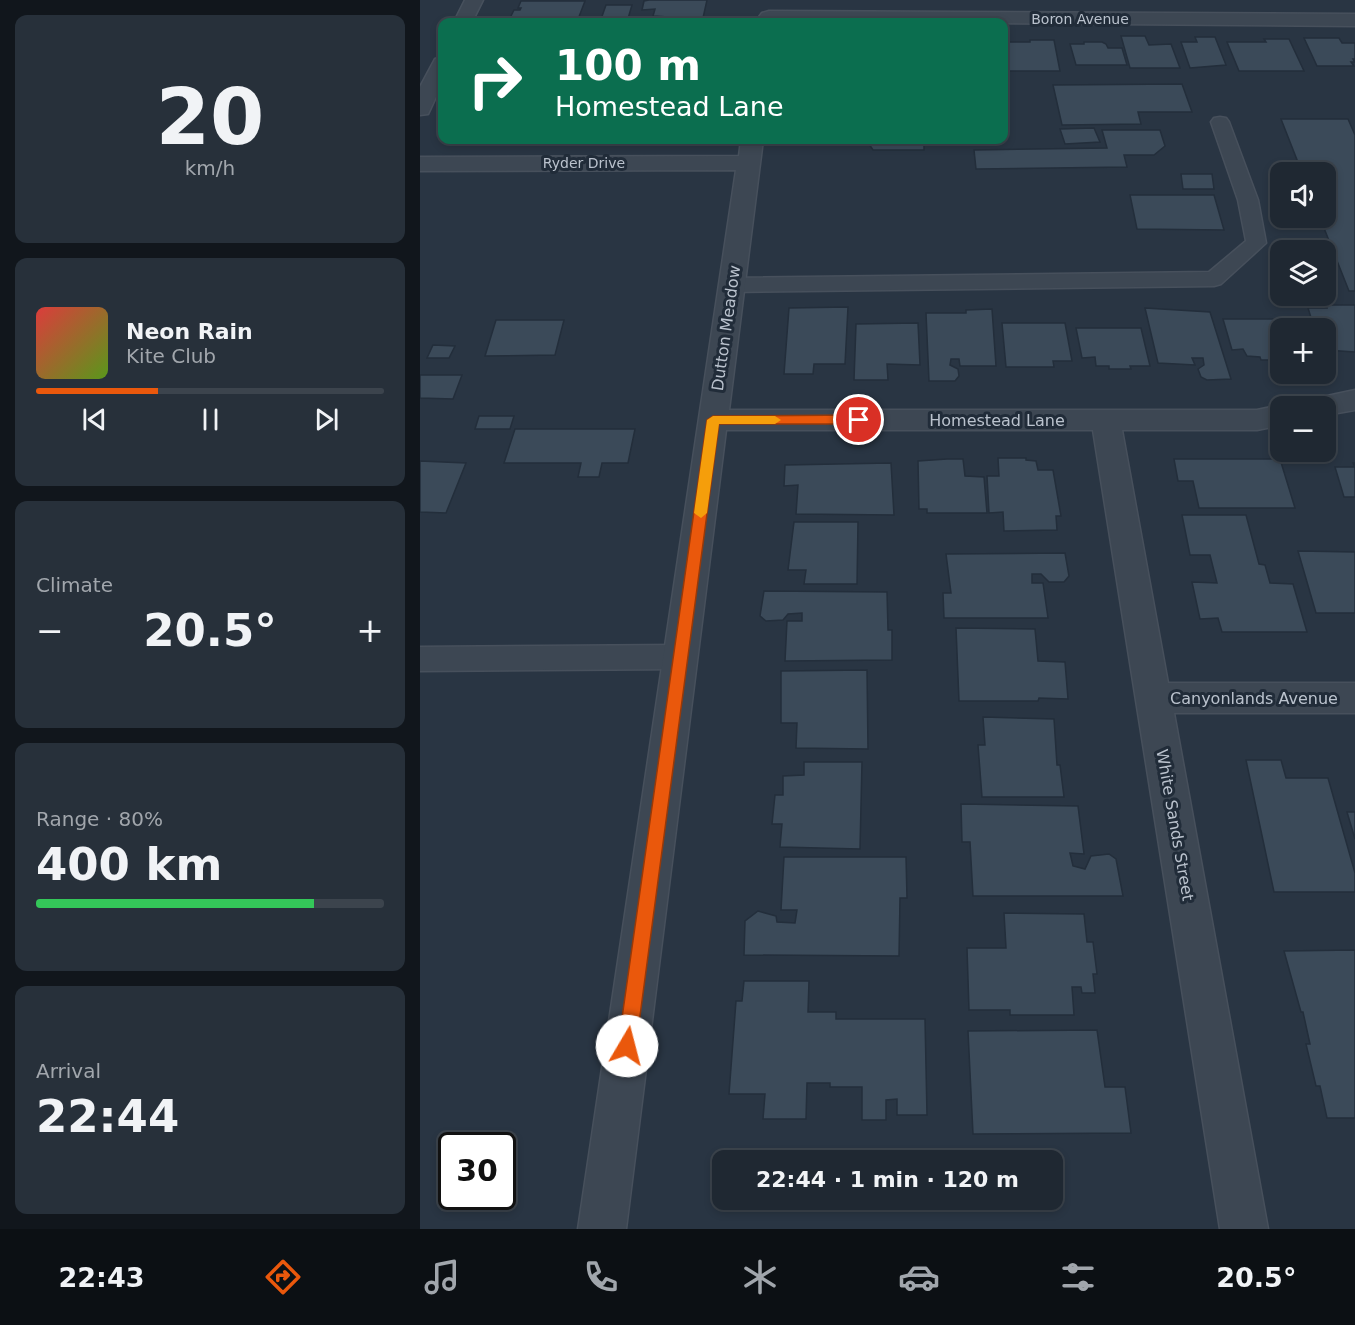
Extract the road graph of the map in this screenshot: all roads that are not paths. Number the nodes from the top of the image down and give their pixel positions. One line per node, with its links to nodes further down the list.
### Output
1 (474, 0): 3 (street)
2 (770, 13): 4 (street, Boron Avenue)
3 (465, 18)
4 (1355, 20)
5 (438, 71): 6 (street)
6 (420, 109)
7 (1220, 122): 10 (lane)
8 (750, 151): 9 (street, Ryder Drive); 10 (street, Dutton Meadow)
9 (420, 164)
10 (731, 285): 14 (street, Dutton Meadow)
11 (1355, 400): 12 (street)
12 (1336, 404)
13 (1270, 418): 15 (street, Homestead Lane)
14 (713, 420): 15 (street, Homestead Lane); 16 (street, Dutton Meadow)
15 (1106, 420): 18 (street, White Sands Street)
16 (681, 657): 17 (lane); 20 (street, Dutton Meadow)
17 (420, 659)
18 (1154, 698): 19 (street, Canyonlands Avenue); 21 (street, White Sands Street)
19 (1355, 698)
20 (602, 1229)
21 (1244, 1229)

